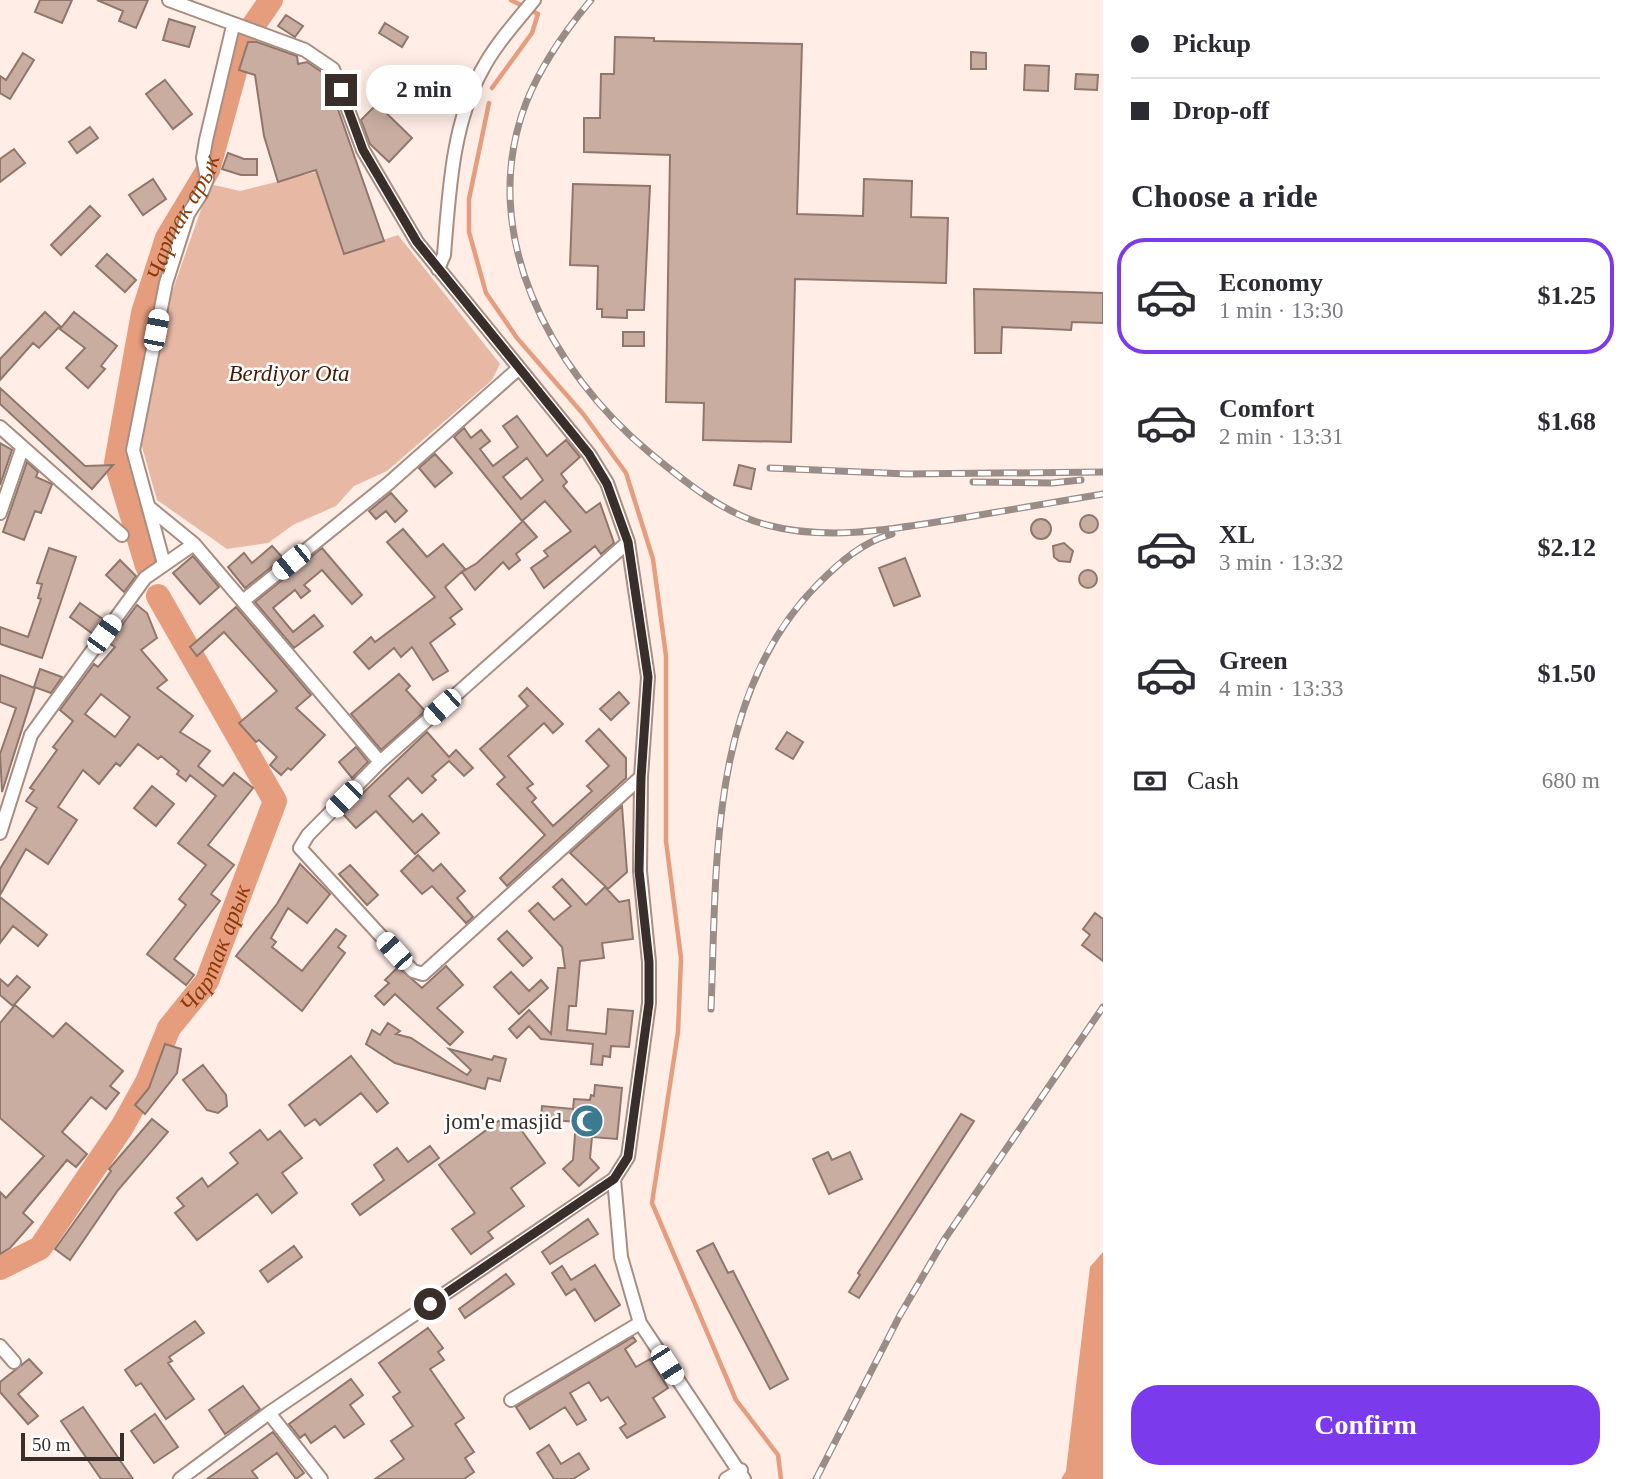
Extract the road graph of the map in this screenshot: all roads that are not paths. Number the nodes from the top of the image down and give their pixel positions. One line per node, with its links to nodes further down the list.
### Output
1 (169, 0): 3 (street)
2 (534, 0): 4 (street)
3 (233, 26): 4 (street); 8 (street)
4 (438, 270): 5 (street)
5 (518, 369): 11 (street); 14 (street)
6 (0, 427): 7 (street)
7 (22, 449): 9 (street); 10 (street)
8 (150, 508): 12 (street); 13 (street)
9 (0, 513)
10 (122, 535)
11 (628, 542): 15 (street); 16 (street)
12 (194, 544): 13 (street); 14 (street)
13 (164, 564): 17 (street)
14 (243, 601): 15 (street)
15 (380, 762): 16 (street)
16 (641, 778): 18 (street)
17 (0, 833)
18 (614, 1179): 19 (street); 23 (street)
19 (640, 1323): 22 (street); 24 (street)
20 (0, 1346): 21 (street)
21 (14, 1362)
22 (511, 1400)
23 (269, 1413): 25 (street); 26 (street)
24 (743, 1474): 27 (street)
25 (180, 1479)
26 (321, 1479)
27 (726, 1479)

